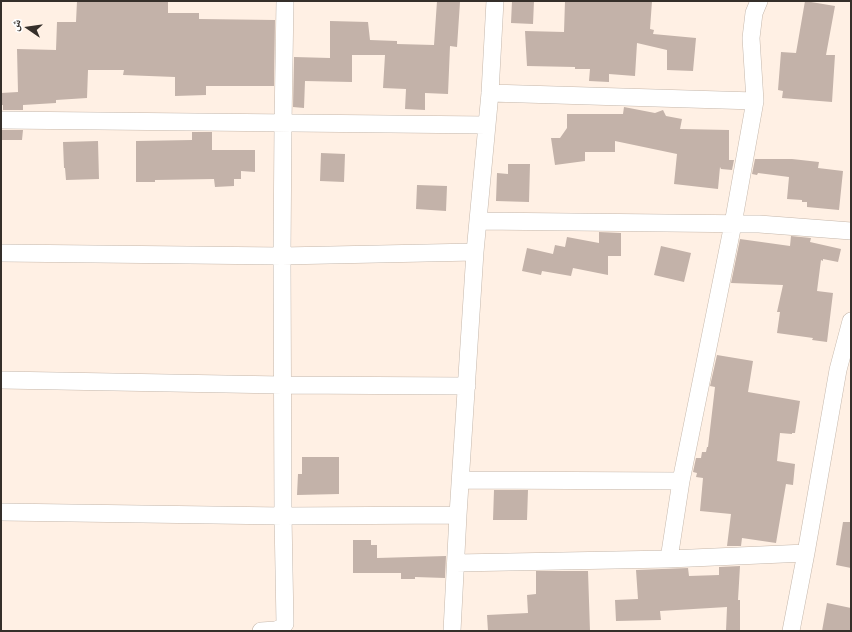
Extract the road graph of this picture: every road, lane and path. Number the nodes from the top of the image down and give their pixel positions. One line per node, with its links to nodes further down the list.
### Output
1 (285, 1): 7 (street)
2 (495, 1): 4 (street)
3 (758, 1): 5 (street)
4 (490, 93): 5 (street); 8 (street)
5 (755, 101): 10 (street)
6 (1, 120): 7 (street)
7 (283, 124): 8 (street); 14 (street)
8 (487, 124): 9 (street)
9 (479, 221): 10 (street); 12 (street)
10 (733, 224): 11 (street); 21 (street)
11 (851, 231)
12 (475, 252): 14 (street); 19 (street)
13 (1, 253): 14 (street)
14 (282, 256): 18 (street)
15 (851, 321): 16 (street)
16 (845, 371): 25 (street)
17 (1, 380): 18 (street)
18 (282, 385): 19 (street); 24 (street)
19 (467, 386): 20 (street)
20 (461, 480): 21 (street); 23 (street)
21 (681, 481): 26 (street)
22 (1, 512): 24 (street)
23 (458, 515): 24 (street); 27 (street)
24 (283, 516): 28 (street)
25 (806, 553): 26 (street); 30 (street)
26 (669, 559): 27 (street)
27 (456, 563): 29 (street)
28 (261, 631)
29 (452, 631)
30 (791, 631)

